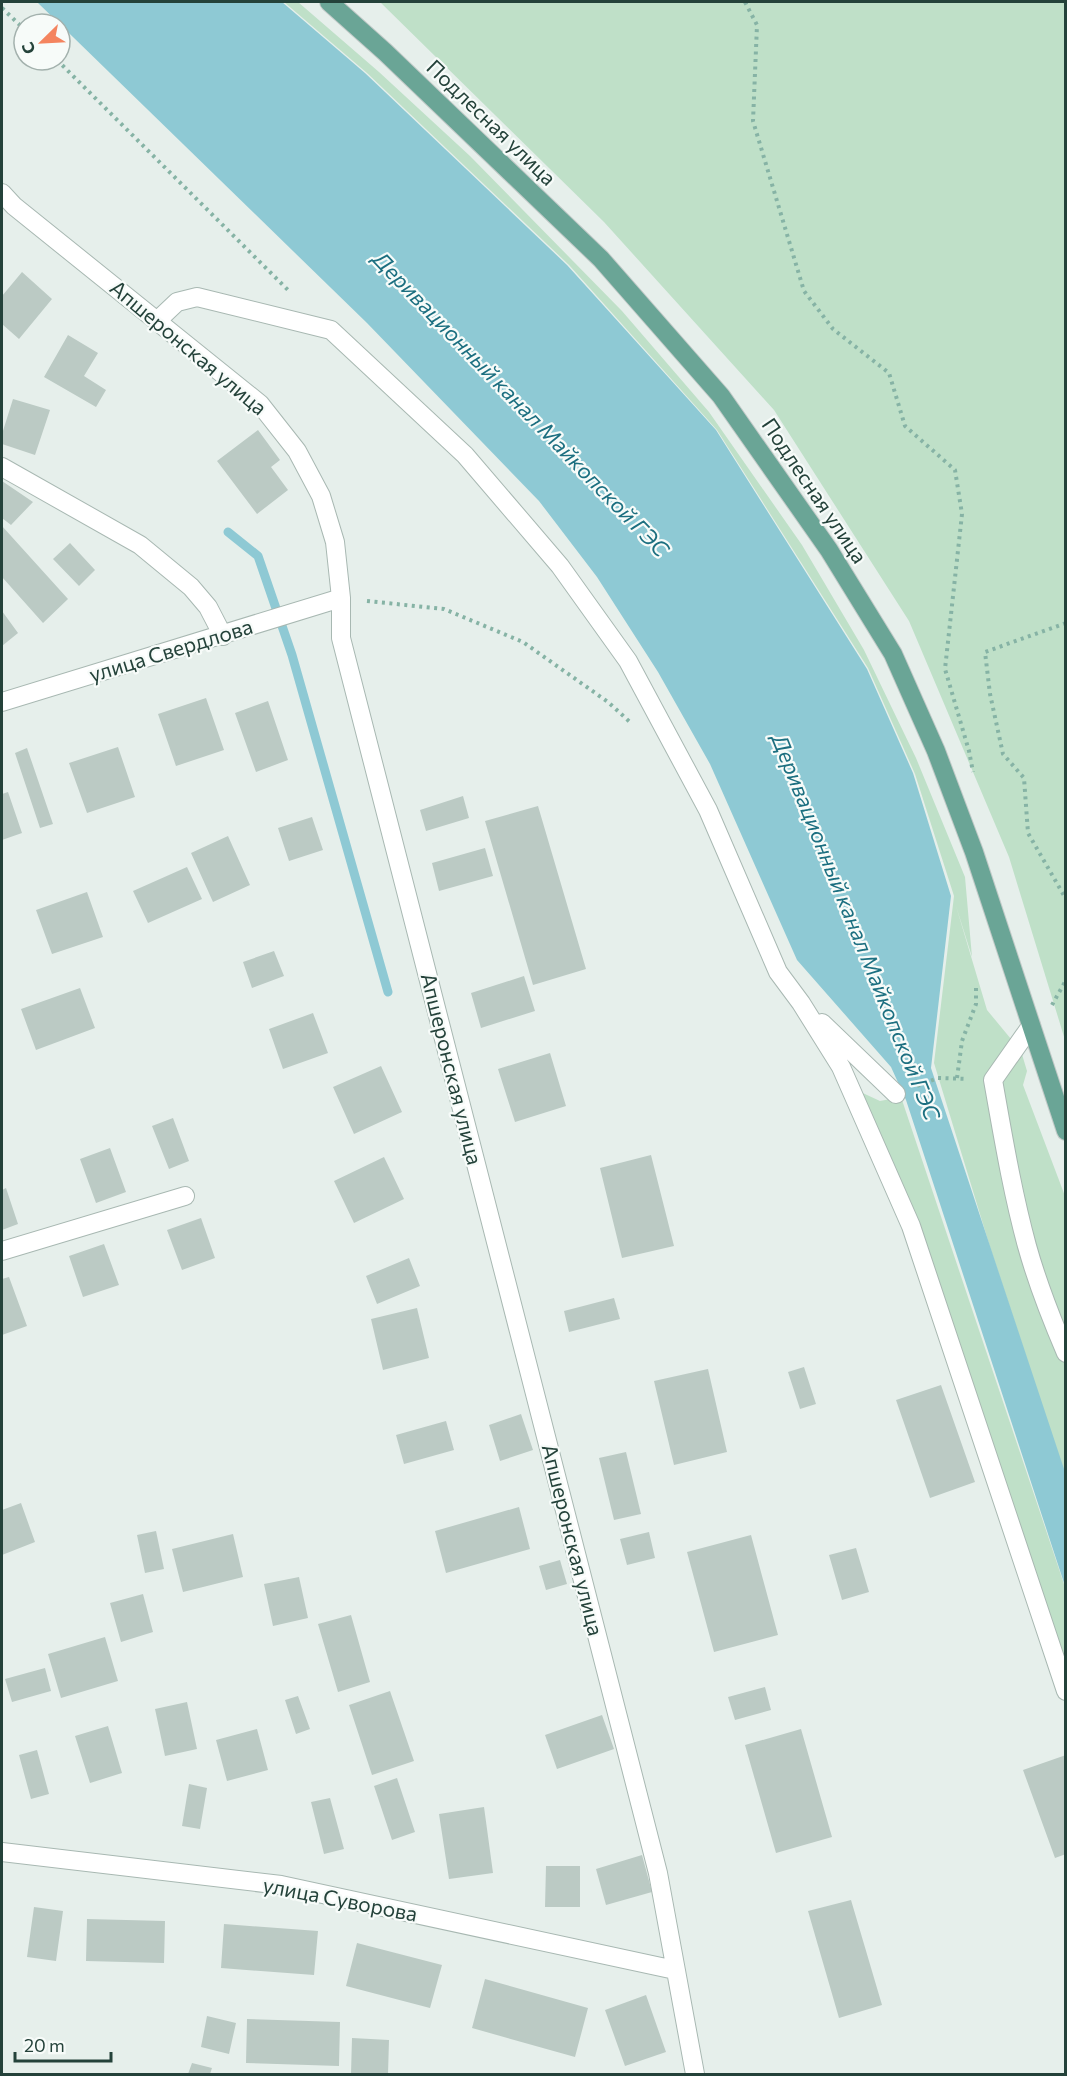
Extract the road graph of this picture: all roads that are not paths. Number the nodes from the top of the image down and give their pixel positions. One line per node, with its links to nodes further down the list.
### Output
1 (330, 2): 9 (main road, Подлесная улица)
2 (2, 193): 3 (street, Апшеронская улица)
3 (158, 320): 5 (street, Апшеронская улица); 8 (street)
4 (2, 467): 6 (street)
5 (341, 598): 6 (street, улица Свердлова); 17 (street, Апшеронская улица)
6 (223, 636): 7 (street, улица Свердлова)
7 (2, 702)
8 (801, 1003): 10 (street); 15 (street)
9 (1031, 1026): 11 (main road, Подлесная улица); 14 (street)
10 (896, 1094)
11 (1065, 1131)
12 (185, 1196): 13 (street)
13 (2, 1251)
14 (1065, 1353)
15 (1065, 1692)
16 (2, 1852): 17 (street, улица Суворова)
17 (675, 1970): 18 (street, Апшеронская улица)
18 (695, 2074)

